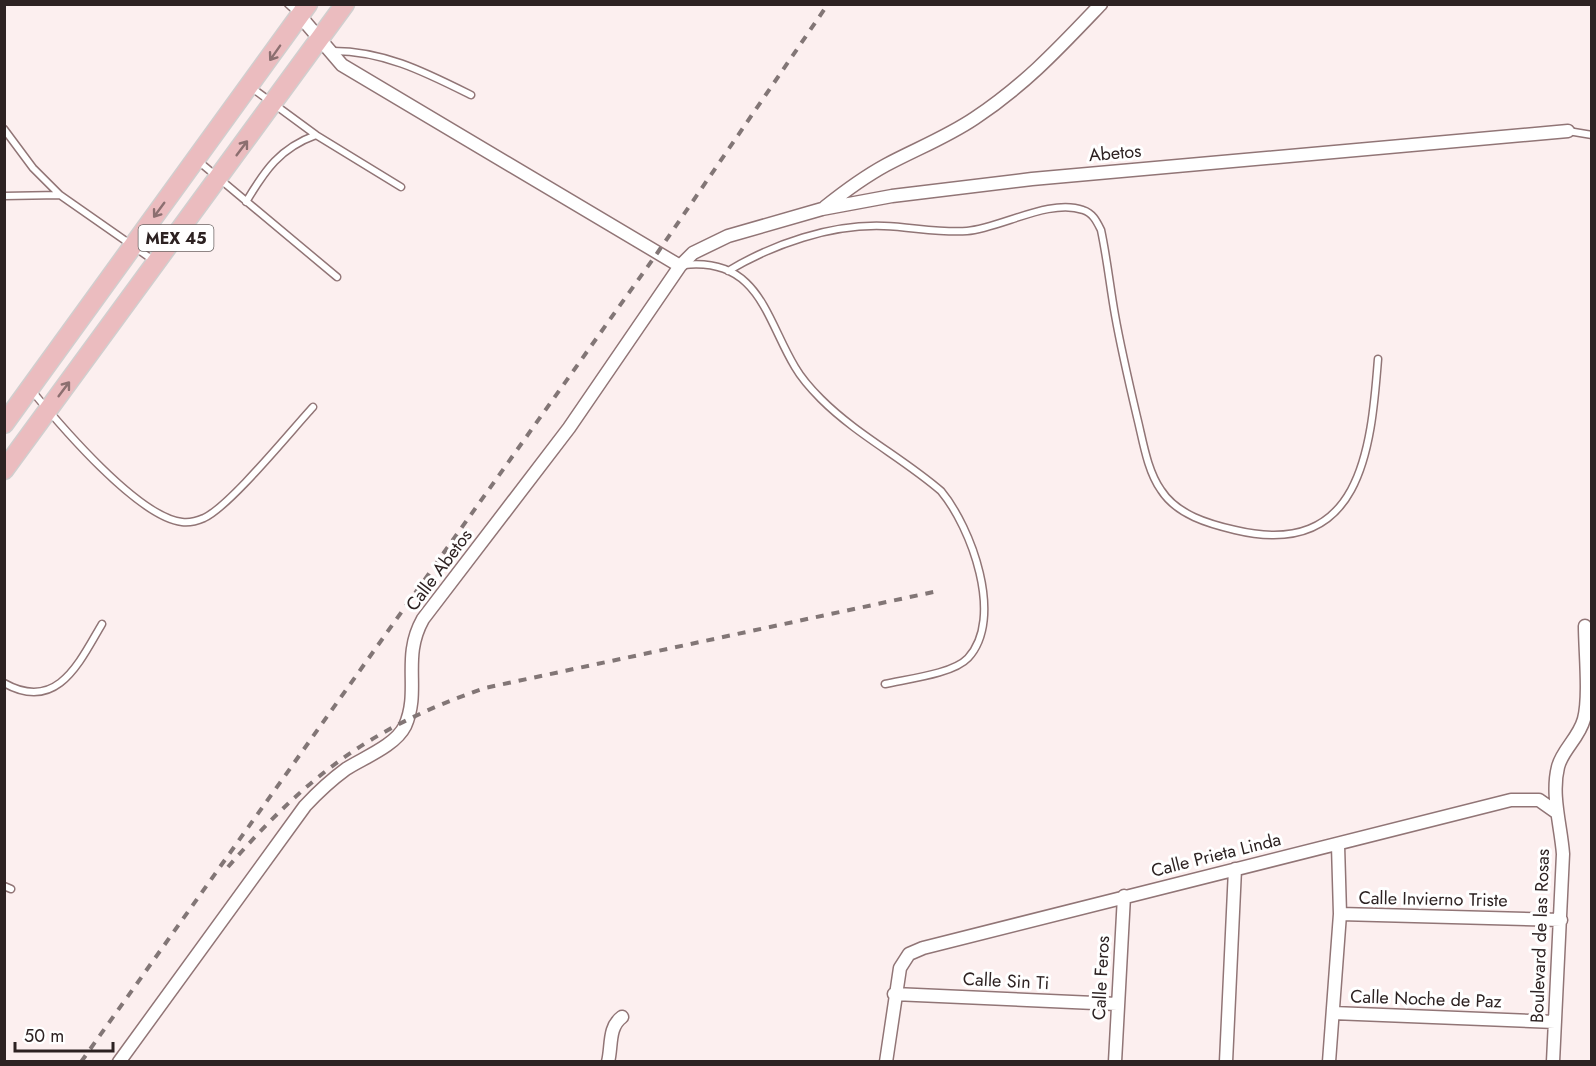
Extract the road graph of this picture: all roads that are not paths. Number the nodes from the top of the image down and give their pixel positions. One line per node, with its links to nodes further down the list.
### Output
1 (345, 4): 4 (main road, MEX 45)
2 (1101, 4): 18 (street)
3 (299, 8): 4 (street); 5 (main road, MEX 45, one-way to 5)
4 (326, 46): 6 (lane); 7 (main road, MEX 45); 21 (street)
5 (249, 86): 7 (lane); 12 (main road, MEX 45)
6 (471, 95)
7 (274, 105): 10 (lane); 13 (main road, MEX 45, one-way to 7)
8 (4, 129): 15 (lane)
9 (1568, 131): 11 (lane); 18 (street, Abetos)
10 (316, 135): 14 (lane); 17 (lane)
11 (1592, 135)
12 (196, 159): 13 (lane); 19 (main road, MEX 45, one-way to 19)
13 (219, 180): 17 (lane); 20 (main road, MEX 45)
14 (401, 187)
15 (60, 195): 16 (lane); 19 (lane)
16 (4, 196)
17 (246, 202): 23 (lane)
18 (822, 209): 21 (street, Abetos)
19 (134, 245): 20 (lane); 25 (main road, MEX 45)
20 (158, 264): 27 (main road, MEX 45, one-way to 20)
21 (680, 266): 22 (lane); 45 (street, Calle Abetos)
22 (728, 271): 24 (lane); 33 (lane)
23 (337, 277)
24 (1378, 359)
25 (30, 388): 27 (lane); 28 (main road, MEX 45)
26 (313, 407): 27 (lane)
27 (48, 410): 29 (main road, MEX 45)
28 (4, 423)
29 (7, 463)
30 (102, 624): 32 (lane)
31 (1585, 626): 34 (street, Boulevard de las Rosas)
32 (4, 683)
33 (885, 684)
34 (1556, 812): 35 (street, Calle Prieta Linda); 39 (street, Boulevard de las Rosas)
35 (1338, 845): 36 (street, Calle Prieta Linda); 38 (street)
36 (1235, 868): 37 (street, Calle Prieta Linda); 49 (street)
37 (1124, 896): 40 (street, Calle Prieta Linda); 41 (street, Calle Feros)
38 (1340, 914): 39 (street, Calle Invierno Triste); 42 (street)
39 (1561, 920): 44 (street, Boulevard de las Rosas)
40 (894, 994): 41 (street, Calle Sin Ti); 47 (street, Calle Prieta Linda)
41 (1117, 1004): 48 (street, Calle Feros)
42 (1333, 1013): 44 (street, Calle Noche de Paz); 50 (street)
43 (622, 1017): 46 (street)
44 (1555, 1022): 51 (street, Boulevard de las Rosas)
45 (119, 1062)
46 (608, 1062)
47 (886, 1062)
48 (1114, 1062)
49 (1226, 1062)
50 (1329, 1062)
51 (1553, 1062)

